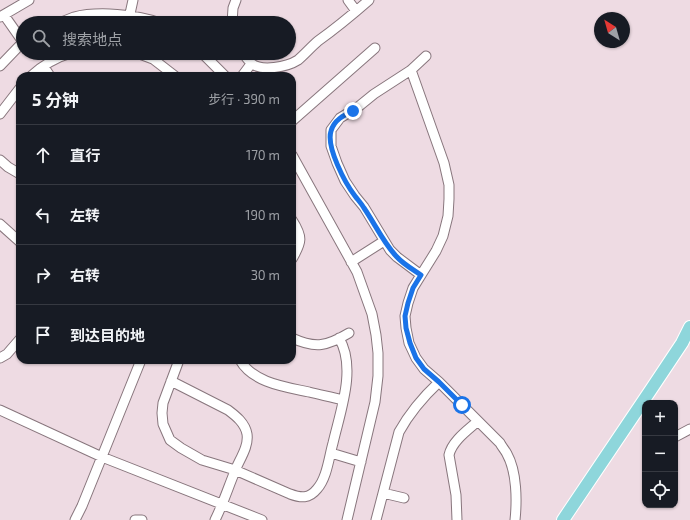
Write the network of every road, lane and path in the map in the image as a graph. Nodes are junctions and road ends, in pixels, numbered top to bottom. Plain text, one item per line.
1 (29, 0) edge
2 (132, 0) edge
3 (236, 0) edge
4 (348, 0) edge
5 (369, 0) edge
6 (356, 11) junction
7 (2, 16) edge
8 (81, 16) edge
9 (121, 16) edge
10 (129, 16) edge
11 (232, 16) edge
12 (16, 33) edge
13 (375, 48) dead end
14 (16, 49) edge
15 (426, 56) dead end
16 (54, 60) edge
17 (154, 60) edge
18 (209, 60) edge
19 (248, 60) edge
20 (251, 64) junction
21 (0, 66) edge
22 (44, 67) junction
23 (411, 70) junction
24 (37, 72) edge
25 (47, 72) edge
26 (170, 72) edge
27 (221, 72) edge
28 (245, 72) edge
29 (16, 93) edge
30 (0, 114) edge
31 (296, 117) edge
32 (0, 160) edge
33 (296, 162) edge
34 (16, 172) edge
35 (0, 224) edge
36 (296, 226) edge
37 (16, 238) edge
38 (384, 241) junction
39 (296, 252) edge
40 (351, 262) junction
41 (421, 275) junction
42 (690, 327) edge
43 (349, 332) dead end
44 (339, 338) junction
45 (296, 339) edge
46 (16, 344) edge
47 (0, 358) edge
48 (139, 364) edge
49 (177, 364) edge
50 (243, 364) edge
51 (171, 380) junction
52 (439, 382) junction
53 (343, 400) junction
54 (0, 410) edge
55 (478, 421) junction
56 (690, 429) edge
57 (677, 436) edge
58 (330, 453) junction
59 (102, 457) junction
60 (361, 462) junction
61 (235, 470) junction
62 (383, 493) junction
63 (404, 498) dead end
64 (222, 504) junction
65 (75, 520) edge
66 (135, 520) edge
67 (142, 520) edge
68 (215, 520) edge
69 (262, 520) edge
70 (347, 520) edge
71 (376, 520) edge
72 (457, 520) edge
73 (515, 520) edge
74 (563, 520) edge

1 - 7 street
2 - 10 street
3 - 11 street
4 - 6 street
5 - 6 street
6 - 20 street
7 - 12 street
8 - 9 street
13 - 31 street
14 - 21 street
15 - 23 street
16 - 22 street
17 - 26 street
18 - 27 street
19 - 20 street
20 - 28 street
22 - 24 street
22 - 25 street
23 - 38 street
23 - 41 street
29 - 30 street
32 - 34 street
33 - 40 street
35 - 37 street
36 - 39 street
38 - 40 street
38 - 41 street
40 - 60 street
41 - 52 street
42 - 74 main road
43 - 44 street
44 - 45 street
44 - 53 street
46 - 47 street
48 - 59 street
49 - 51 street
50 - 53 street
51 - 61 street
51 - 61 street
52 - 55 street
52 - 62 street
53 - 58 street
54 - 59 street
55 - 72 street
55 - 73 street
56 - 57 street
58 - 60 street
58 - 61 street
59 - 64 street
59 - 65 street
60 - 70 street
61 - 64 street
62 - 63 street
62 - 71 street
64 - 68 street
64 - 69 street
66 - 67 street

